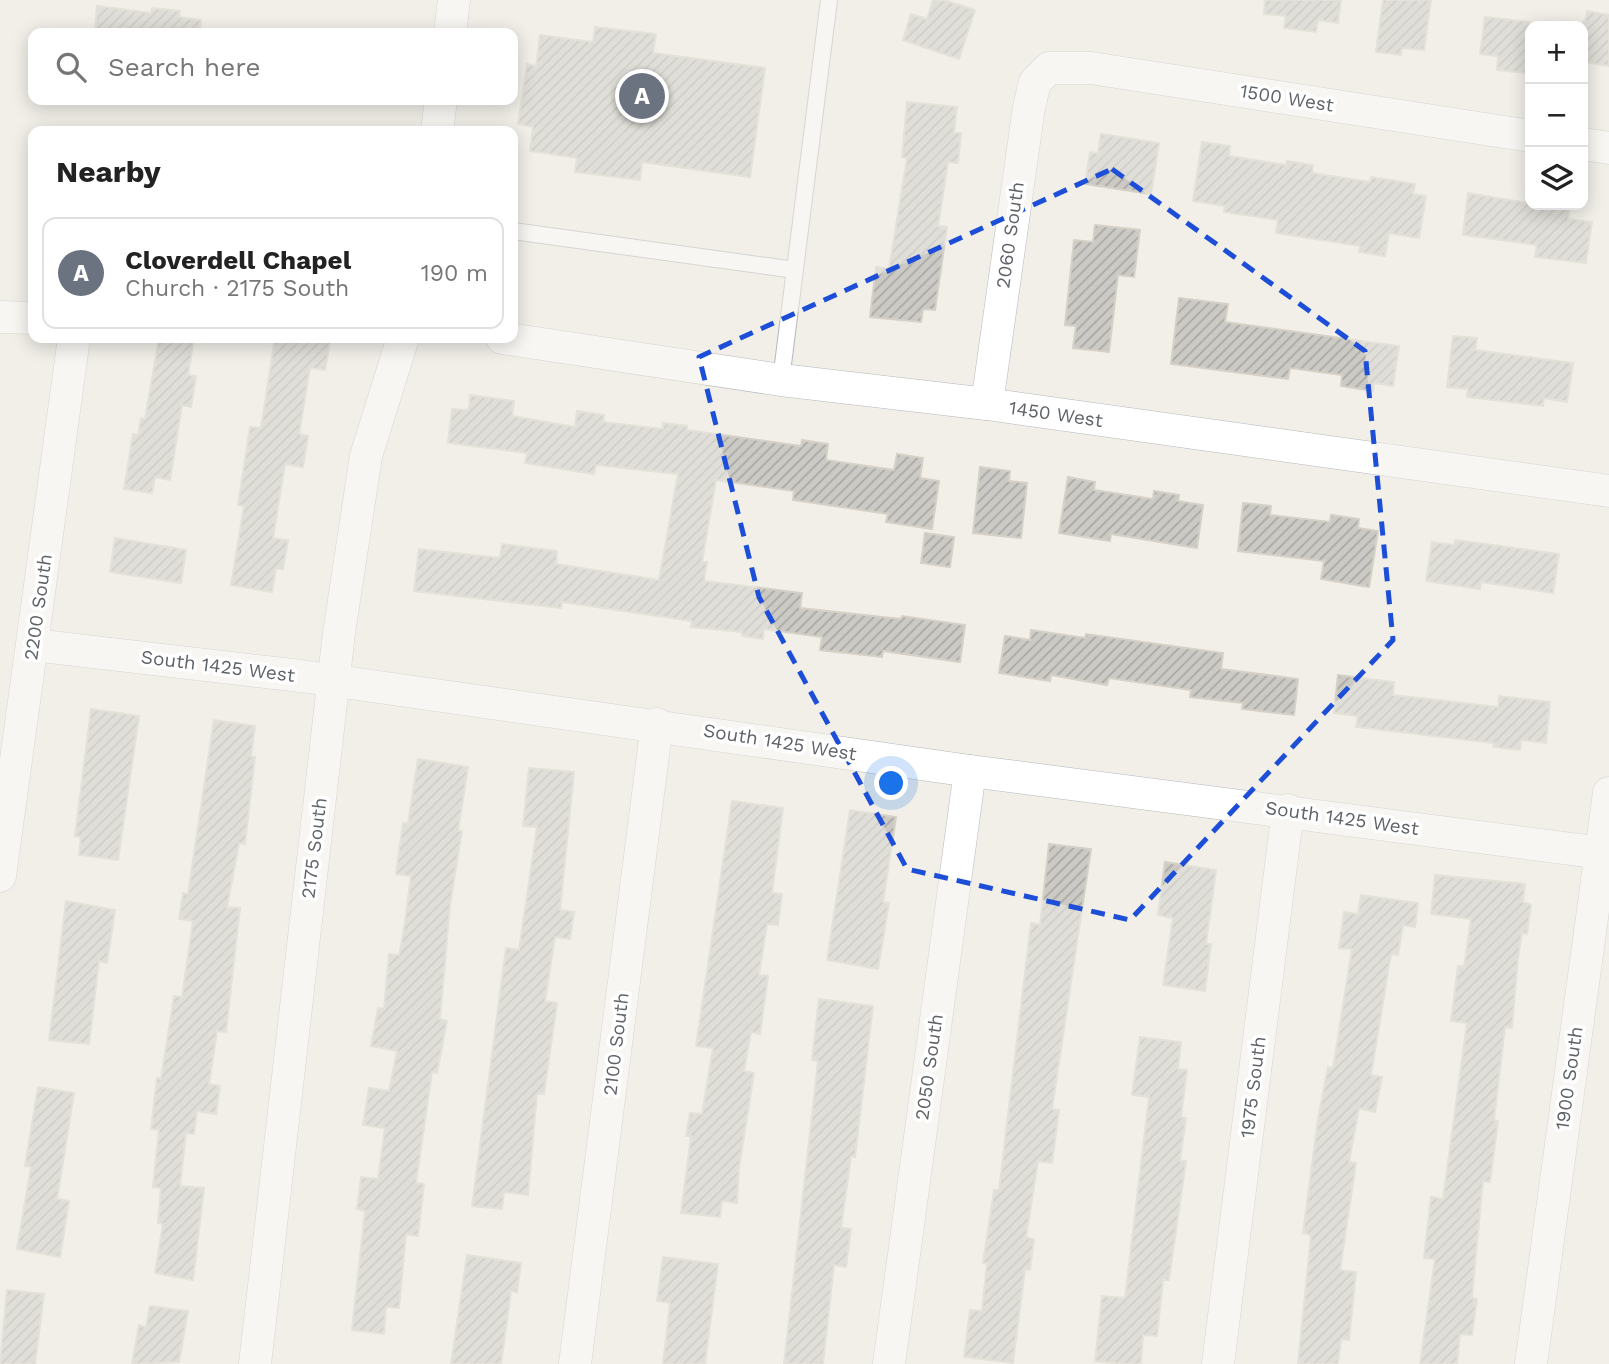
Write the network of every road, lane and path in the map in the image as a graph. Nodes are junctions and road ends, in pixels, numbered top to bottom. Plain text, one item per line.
1 (454, 0) edge
2 (829, 0) edge
3 (451, 28) edge
4 (1044, 70) joint
5 (440, 105) edge
6 (437, 126) edge
7 (1525, 134) edge
8 (1588, 145) edge
9 (1609, 148) edge
10 (518, 231) edge
11 (795, 270) junction
12 (0, 317) edge
13 (28, 318) edge
14 (518, 340) edge
15 (73, 343) edge
16 (401, 343) edge
17 (781, 380) junction
18 (987, 404) junction
19 (1609, 491) edge
20 (33, 645) junction
21 (333, 681) junction
22 (657, 724) junction
23 (970, 771) junction
24 (1609, 793) edge
25 (1288, 810) junction
26 (1604, 854) edge
27 (0, 876) edge
28 (254, 1364) edge
29 (575, 1364) edge
30 (889, 1364) edge
31 (1218, 1364) edge
32 (1531, 1364) edge

1 - 3 street
2 - 11 lane
4 - 7 street, 1500 West
4 - 18 street, 2060 South
5 - 6 street
8 - 9 street
10 - 11 lane
11 - 17 lane
12 - 13 street
14 - 17 street, 1450 West
15 - 20 street, 2200 South
16 - 21 street, 2175 South
17 - 18 street, 1450 West
18 - 19 street, 1450 West
20 - 21 street, South 1425 West
20 - 27 street, 2200 South
21 - 22 street, South 1425 West
21 - 28 street, 2175 South
22 - 23 street, South 1425 West
22 - 29 street, 2100 South
23 - 25 street, South 1425 West
23 - 30 street, 2050 South
24 - 26 street, 1900 South
25 - 26 street, South 1425 West
25 - 31 street, 1975 South
26 - 32 street, 1900 South

